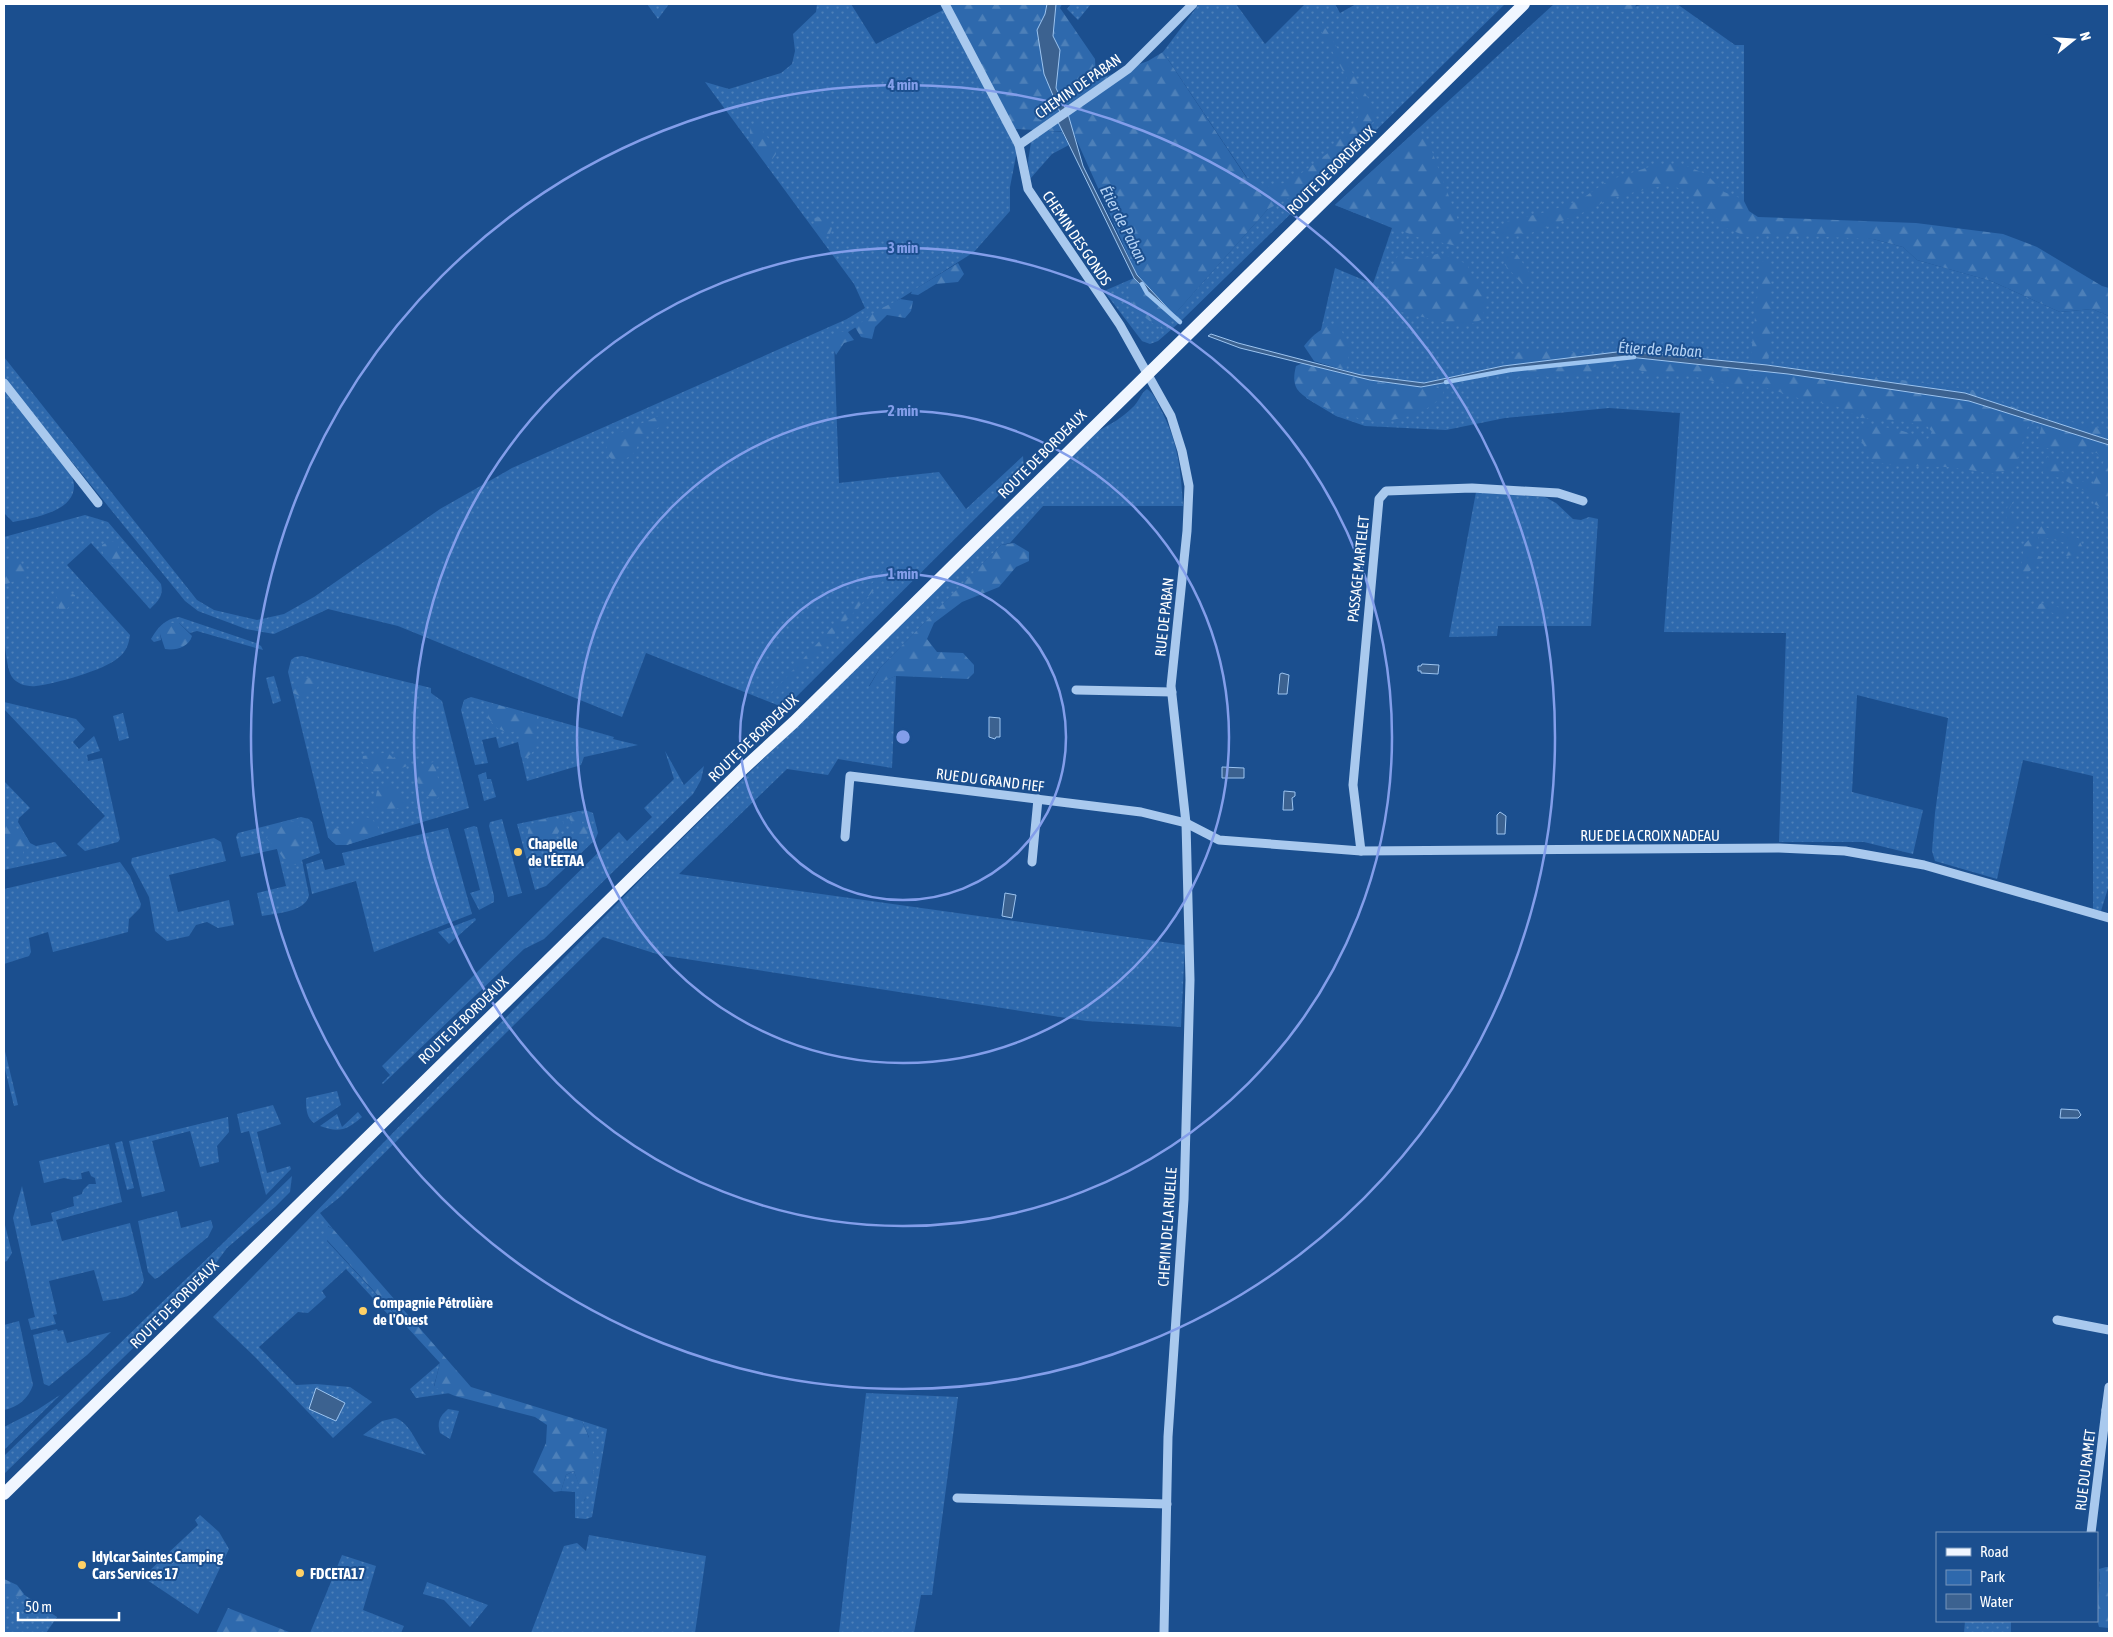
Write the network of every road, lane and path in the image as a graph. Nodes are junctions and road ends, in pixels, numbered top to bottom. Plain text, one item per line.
1 (945, 4) edge
2 (1193, 4) edge
3 (1524, 4) edge
4 (1018, 145) junction
5 (1147, 374) junction
6 (4, 383) edge
7 (1171, 416) joint
8 (1584, 502) dead end
9 (98, 503) dead end
10 (1076, 690) dead end
11 (1172, 692) junction
12 (1038, 799) junction
13 (1186, 823) junction
14 (845, 837) dead end
15 (1360, 851) junction
16 (1032, 862) dead end
17 (2109, 918) edge
18 (2057, 1320) dead end
19 (2109, 1330) edge
20 (2109, 1386) edge
21 (2108, 1410) edge
22 (4, 1494) edge
23 (957, 1498) dead end
24 (1167, 1504) junction
25 (2091, 1532) edge
26 (1164, 1633) edge

1 - 4 street, CHEMIN DES GONDS
2 - 4 street, CHEMIN DE PABAN
3 - 5 main road, ROUTE DE BORDEAUX
4 - 5 street, CHEMIN DES GONDS
5 - 7 street, CHEMIN DES GONDS
5 - 22 main road, ROUTE DE BORDEAUX
6 - 9 street
7 - 11 street, RUE DE PABAN
8 - 15 street, PASSAGE MARTELET
10 - 11 street
11 - 13 street, RUE DE PABAN
12 - 13 street, RUE DU GRAND FIEF
12 - 14 street, RUE DU GRAND FIEF
12 - 16 street
13 - 15 street, RUE DE LA CROIX NADEAU
13 - 24 street, CHEMIN DE LA RUELLE
15 - 17 street, RUE DE LA CROIX NADEAU
18 - 19 street
20 - 21 street, RUE DU RAMET
21 - 25 street, RUE DU RAMET
23 - 24 street
24 - 26 street, CHEMIN DE LA RUELLE

